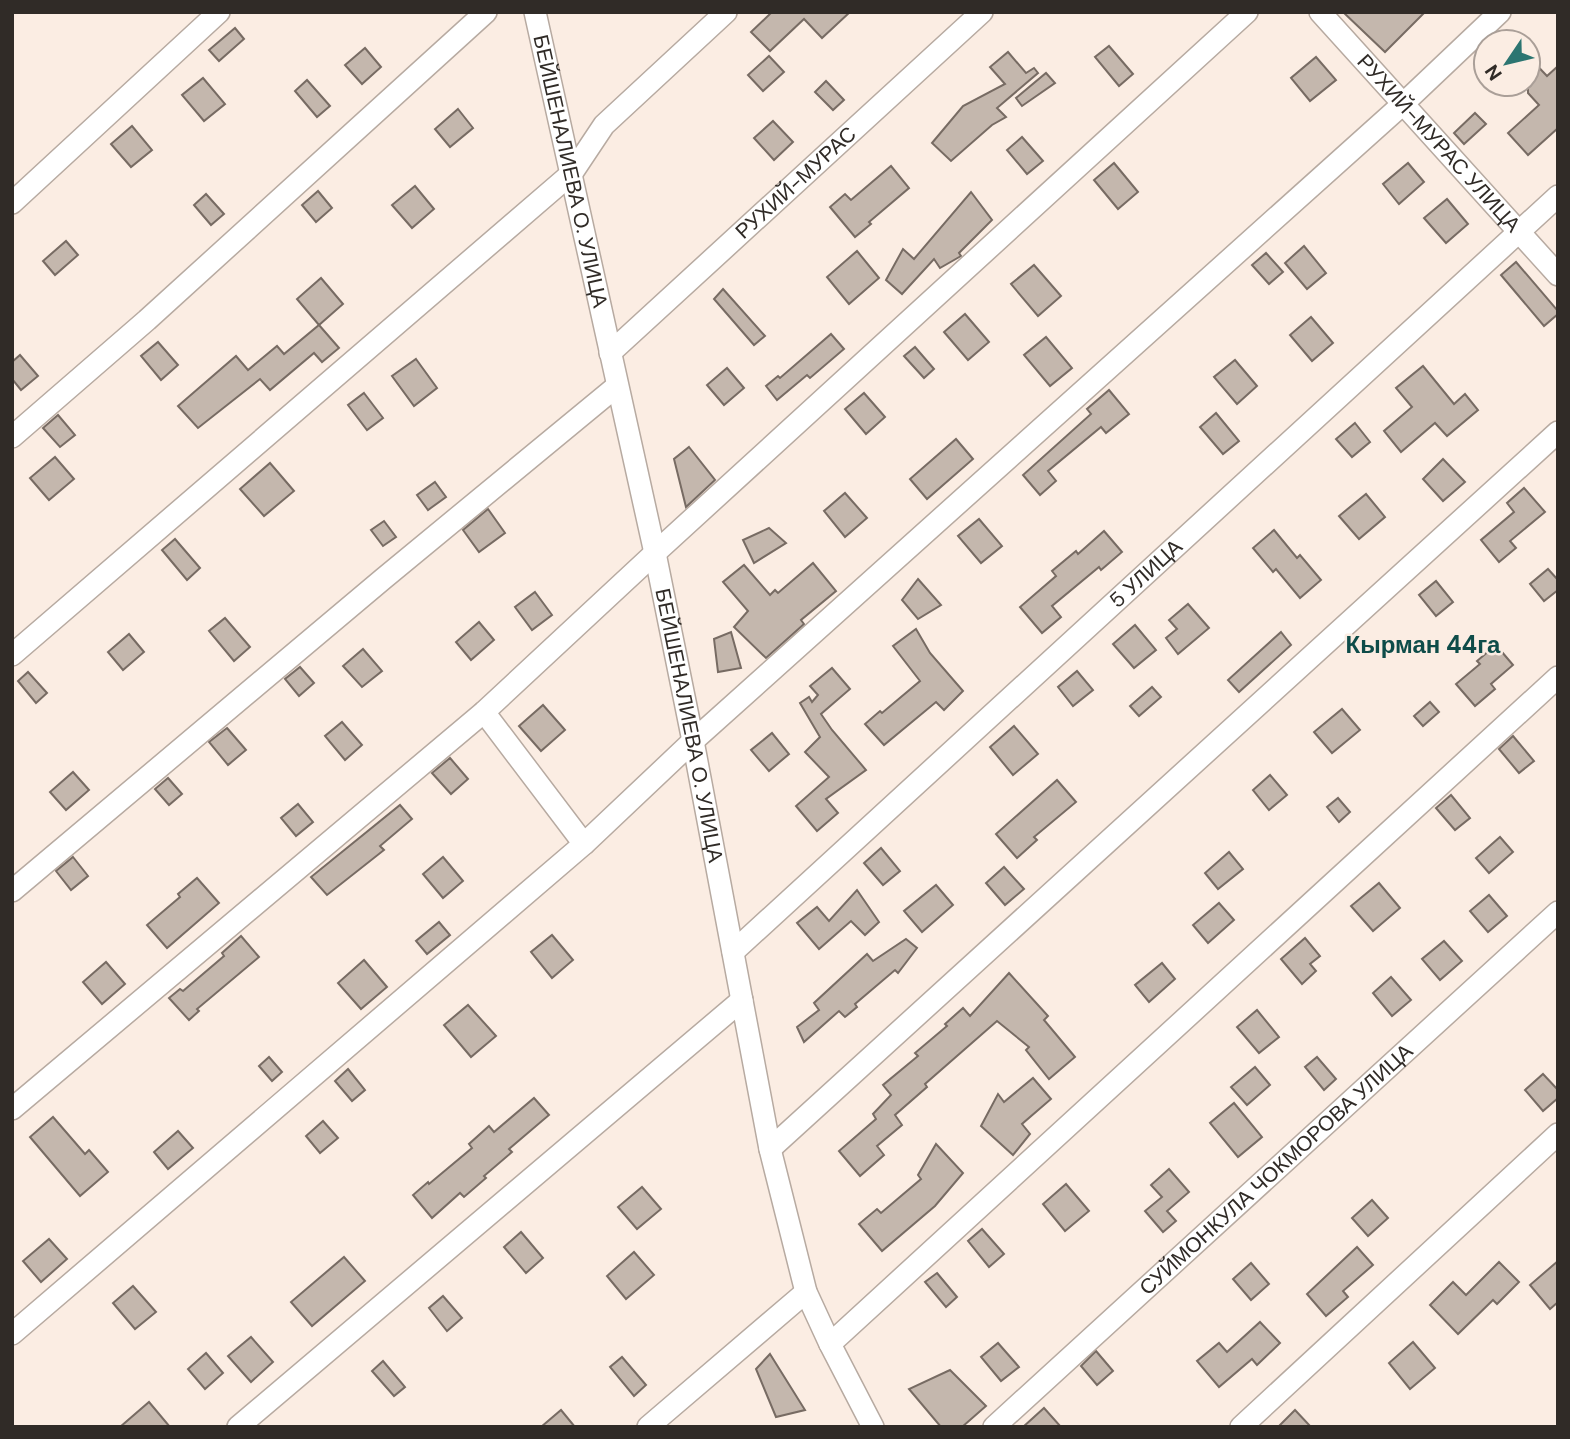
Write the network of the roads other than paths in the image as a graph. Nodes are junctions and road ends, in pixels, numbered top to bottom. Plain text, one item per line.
1 (219, 12) edge
2 (486, 12) edge
3 (535, 12) edge
4 (726, 12) edge
5 (982, 12) edge
6 (1247, 12) edge
7 (1320, 12) edge
8 (1500, 12) edge
9 (1404, 103) junction
10 (572, 173) junction
11 (1558, 196) edge
12 (12, 203) edge
13 (1518, 233) junction
14 (1558, 275) edge
15 (610, 353) junction
16 (617, 386) junction
17 (1558, 432) edge
18 (12, 437) edge
19 (655, 553) junction
20 (12, 655) edge
21 (1558, 677) edge
22 (484, 712) junction
23 (693, 741) junction
24 (584, 845) junction
25 (12, 891) edge
26 (1558, 912) edge
27 (733, 952) junction
28 (742, 1000) junction
29 (12, 1109) edge
30 (1558, 1134) edge
31 (770, 1149) junction
32 (806, 1292) junction
33 (12, 1334) edge
34 (830, 1344) junction
35 (238, 1427) edge
36 (648, 1427) edge
37 (873, 1427) edge
38 (995, 1427) edge
39 (1241, 1427) edge

1 - 12 street
2 - 18 street
3 - 10 street, БЕЙШЕНАЛИЕВА О. УЛИЦА
4 - 10 street
5 - 15 street, РУХИЙ-МУРАС
6 - 19 street
7 - 9 street, РУХИЙ-МУРАС УЛИЦА
8 - 9 street
9 - 13 street, РУХИЙ-МУРАС УЛИЦА
9 - 23 street
10 - 15 street, БЕЙШЕНАЛИЕВА О. УЛИЦА
10 - 20 street
11 - 13 street, 5 УЛИЦА
13 - 14 street, РУХИЙ-МУРАС УЛИЦА
13 - 27 street, 5 УЛИЦА
15 - 16 street, БЕЙШЕНАЛИЕВА О. УЛИЦА
16 - 19 street, БЕЙШЕНАЛИЕВА О. УЛИЦА
16 - 25 street
17 - 31 street
19 - 22 street
19 - 23 street, БЕЙШЕНАЛИЕВА О. УЛИЦА
21 - 34 street
22 - 24 street
22 - 29 street
23 - 24 street
23 - 27 street, БЕЙШЕНАЛИЕВА О. УЛИЦА
24 - 33 street
26 - 38 street, СУЙМОНКУЛА ЧОКМОРОВА УЛИЦА
27 - 28 street, БЕЙШЕНАЛИЕВА О. УЛИЦА
28 - 31 street, БЕЙШЕНАЛИЕВА О. УЛИЦА
28 - 35 street
30 - 39 street
31 - 32 street, БЕЙШЕНАЛИЕВА О. УЛИЦА
32 - 34 street, БЕЙШЕНАЛИЕВА О. УЛИЦА
32 - 36 street
34 - 37 street, БЕЙШЕНАЛИЕВА О. УЛИЦА

